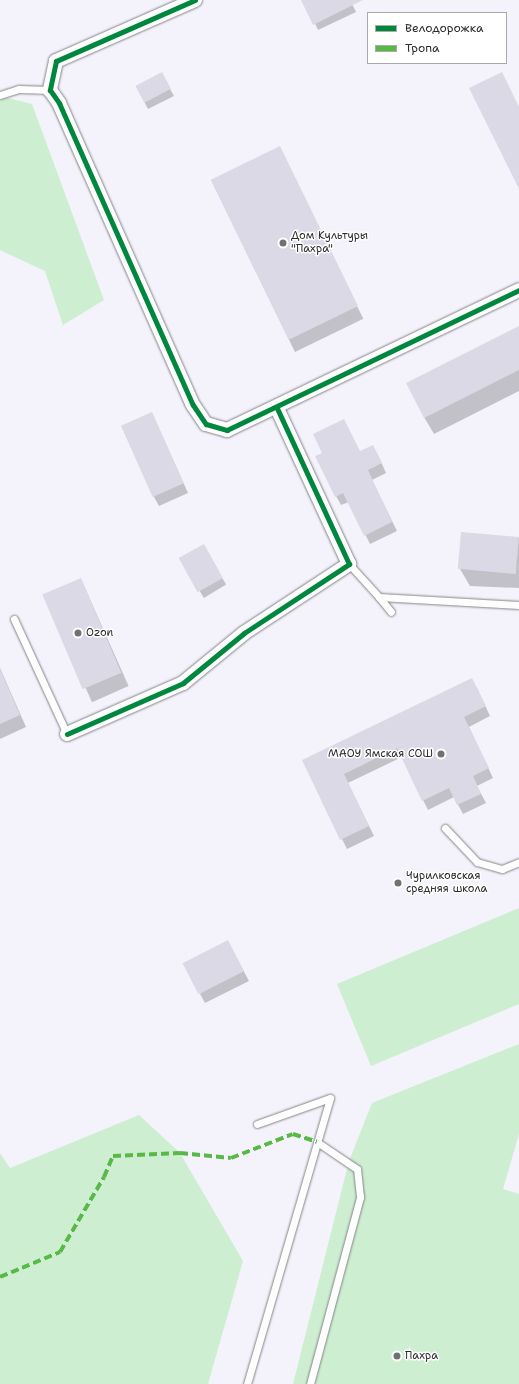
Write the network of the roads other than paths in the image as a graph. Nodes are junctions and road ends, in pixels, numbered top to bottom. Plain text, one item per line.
1 (195, 0) edge
2 (50, 90) junction
3 (0, 95) edge
4 (519, 290) edge
5 (277, 408) junction
6 (349, 564) junction
7 (379, 597) junction
8 (519, 605) edge
9 (391, 612) dead end
10 (14, 619) dead end
11 (67, 734) joint
12 (445, 828) dead end
13 (519, 862) edge
14 (257, 1124) dead end
15 (317, 1142) junction
16 (247, 1384) edge
17 (310, 1384) edge

1 - 2 street
2 - 3 lane
2 - 5 street
4 - 5 street
5 - 6 street
6 - 7 lane
6 - 11 street
7 - 8 lane
7 - 9 lane
10 - 11 lane
12 - 13 lane
14 - 15 lane
15 - 16 lane
15 - 17 lane

